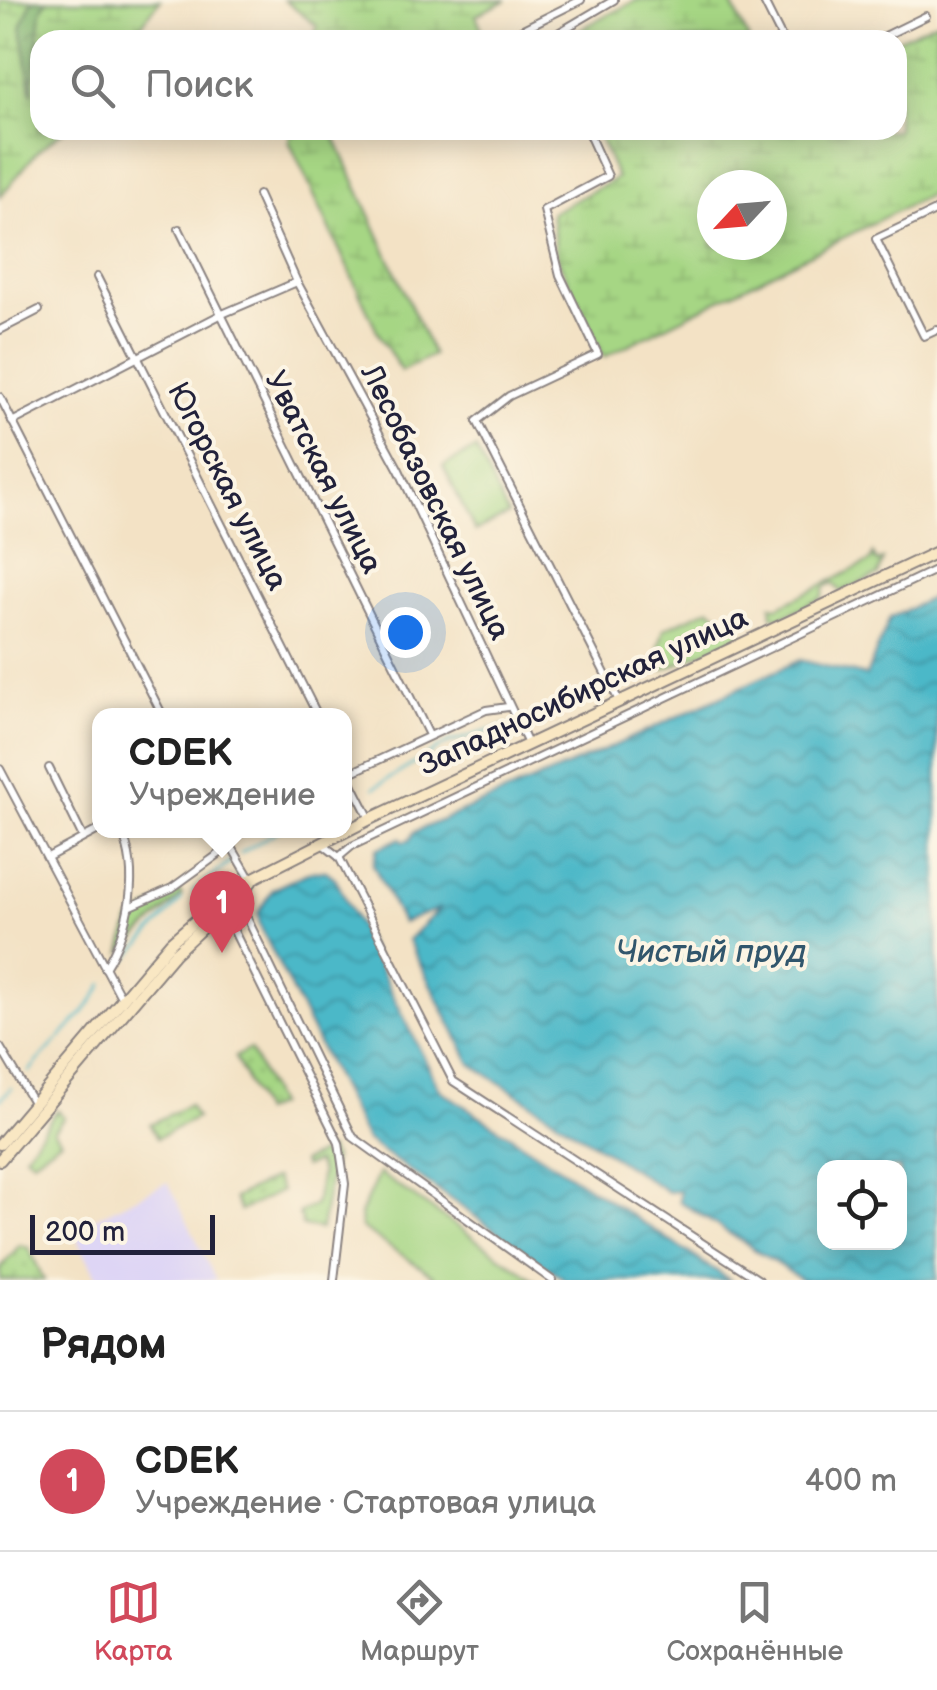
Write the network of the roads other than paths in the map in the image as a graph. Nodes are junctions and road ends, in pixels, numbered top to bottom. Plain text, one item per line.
1 (581, 0) edge
2 (614, 0) edge
3 (764, 0) edge
4 (926, 16) dead end
5 (521, 30) edge
6 (563, 30) edge
7 (778, 30) edge
8 (897, 30) edge
9 (592, 140) edge
10 (258, 195) dead end
11 (937, 210) edge
12 (179, 229) dead end
13 (98, 277) dead end
14 (298, 282) junction
15 (40, 310) dead end
16 (220, 315) junction
17 (0, 330) edge
18 (937, 330) edge
19 (138, 358) junction
20 (0, 397) edge
21 (12, 422) junction
22 (937, 552) edge
23 (925, 558) junction
24 (934, 570) edge
25 (812, 611) junction
26 (818, 625) junction
27 (699, 665) junction
28 (702, 679) junction
29 (620, 702) junction
30 (508, 707) junction
31 (159, 708) edge
32 (314, 708) edge
33 (430, 735) junction
34 (523, 747) junction
35 (525, 764) junction
36 (49, 768) dead end
37 (0, 770) edge
38 (352, 770) edge
39 (464, 775) junction
40 (352, 784) edge
41 (471, 790) junction
42 (416, 797) junction
43 (423, 812) junction
44 (370, 819) junction
45 (352, 828) edge
46 (92, 833) edge
47 (83, 837) junction
48 (123, 838) edge
49 (226, 838) edge
50 (234, 838) edge
51 (330, 838) edge
52 (228, 843) junction
53 (320, 843) junction
54 (48, 857) junction
55 (340, 857) junction
56 (252, 881) junction
57 (220, 904) junction
58 (128, 908) junction
59 (246, 916) dead end
60 (104, 968) junction
61 (123, 1000) junction
62 (0, 1048) edge
63 (34, 1104) junction
64 (0, 1144) edge
65 (0, 1160) edge
66 (334, 1280) edge
67 (552, 1280) edge
68 (758, 1280) edge

1 - 5 street
2 - 6 street
3 - 7 street
4 - 8 street
9 - 29 street
10 - 14 street, Лесобазовская улица
11 - 18 street
12 - 16 street, Уватская улица
13 - 19 street, Югорская улица
14 - 16 street
14 - 30 street, Лесобазовская улица
15 - 17 street
16 - 19 street
16 - 33 street, Уватская улица
19 - 21 street
19 - 32 street, Югорская улица
20 - 21 street
21 - 31 street
22 - 23 main road, Западносибирская улица
23 - 24 street
23 - 25 main road, Западносибирская улица
24 - 26 street
25 - 26 street
25 - 27 main road, Западносибирская улица
26 - 28 street
27 - 28 street
27 - 29 main road, Западносибирская улица
28 - 35 street
29 - 34 main road, Западносибирская улица
30 - 33 street
30 - 34 street, Лесобазовская улица
33 - 38 street
34 - 35 street, Лесобазовская улица
34 - 39 main road, Западносибирская улица
35 - 41 street
36 - 47 street
37 - 54 street
39 - 41 street
39 - 42 main road, Западносибирская улица
40 - 44 street
41 - 43 street
42 - 43 street
42 - 44 main road, Западносибирская улица
43 - 55 street
44 - 45 main road, Западносибирская улица
46 - 47 street
47 - 54 street
48 - 58 street
49 - 52 street
50 - 52 street
51 - 53 main road, Западносибирская улица
52 - 56 street
52 - 58 street
53 - 55 street
53 - 56 main road, Западносибирская улица
54 - 60 street
55 - 68 street
56 - 57 main road, Западносибирская улица
57 - 61 main road, Западносибирская улица
57 - 65 main road, Западносибирская улица
57 - 66 street
58 - 60 street
59 - 67 street
60 - 61 street
61 - 63 main road, Западносибирская улица
62 - 63 street
63 - 64 main road, Западносибирская улица

